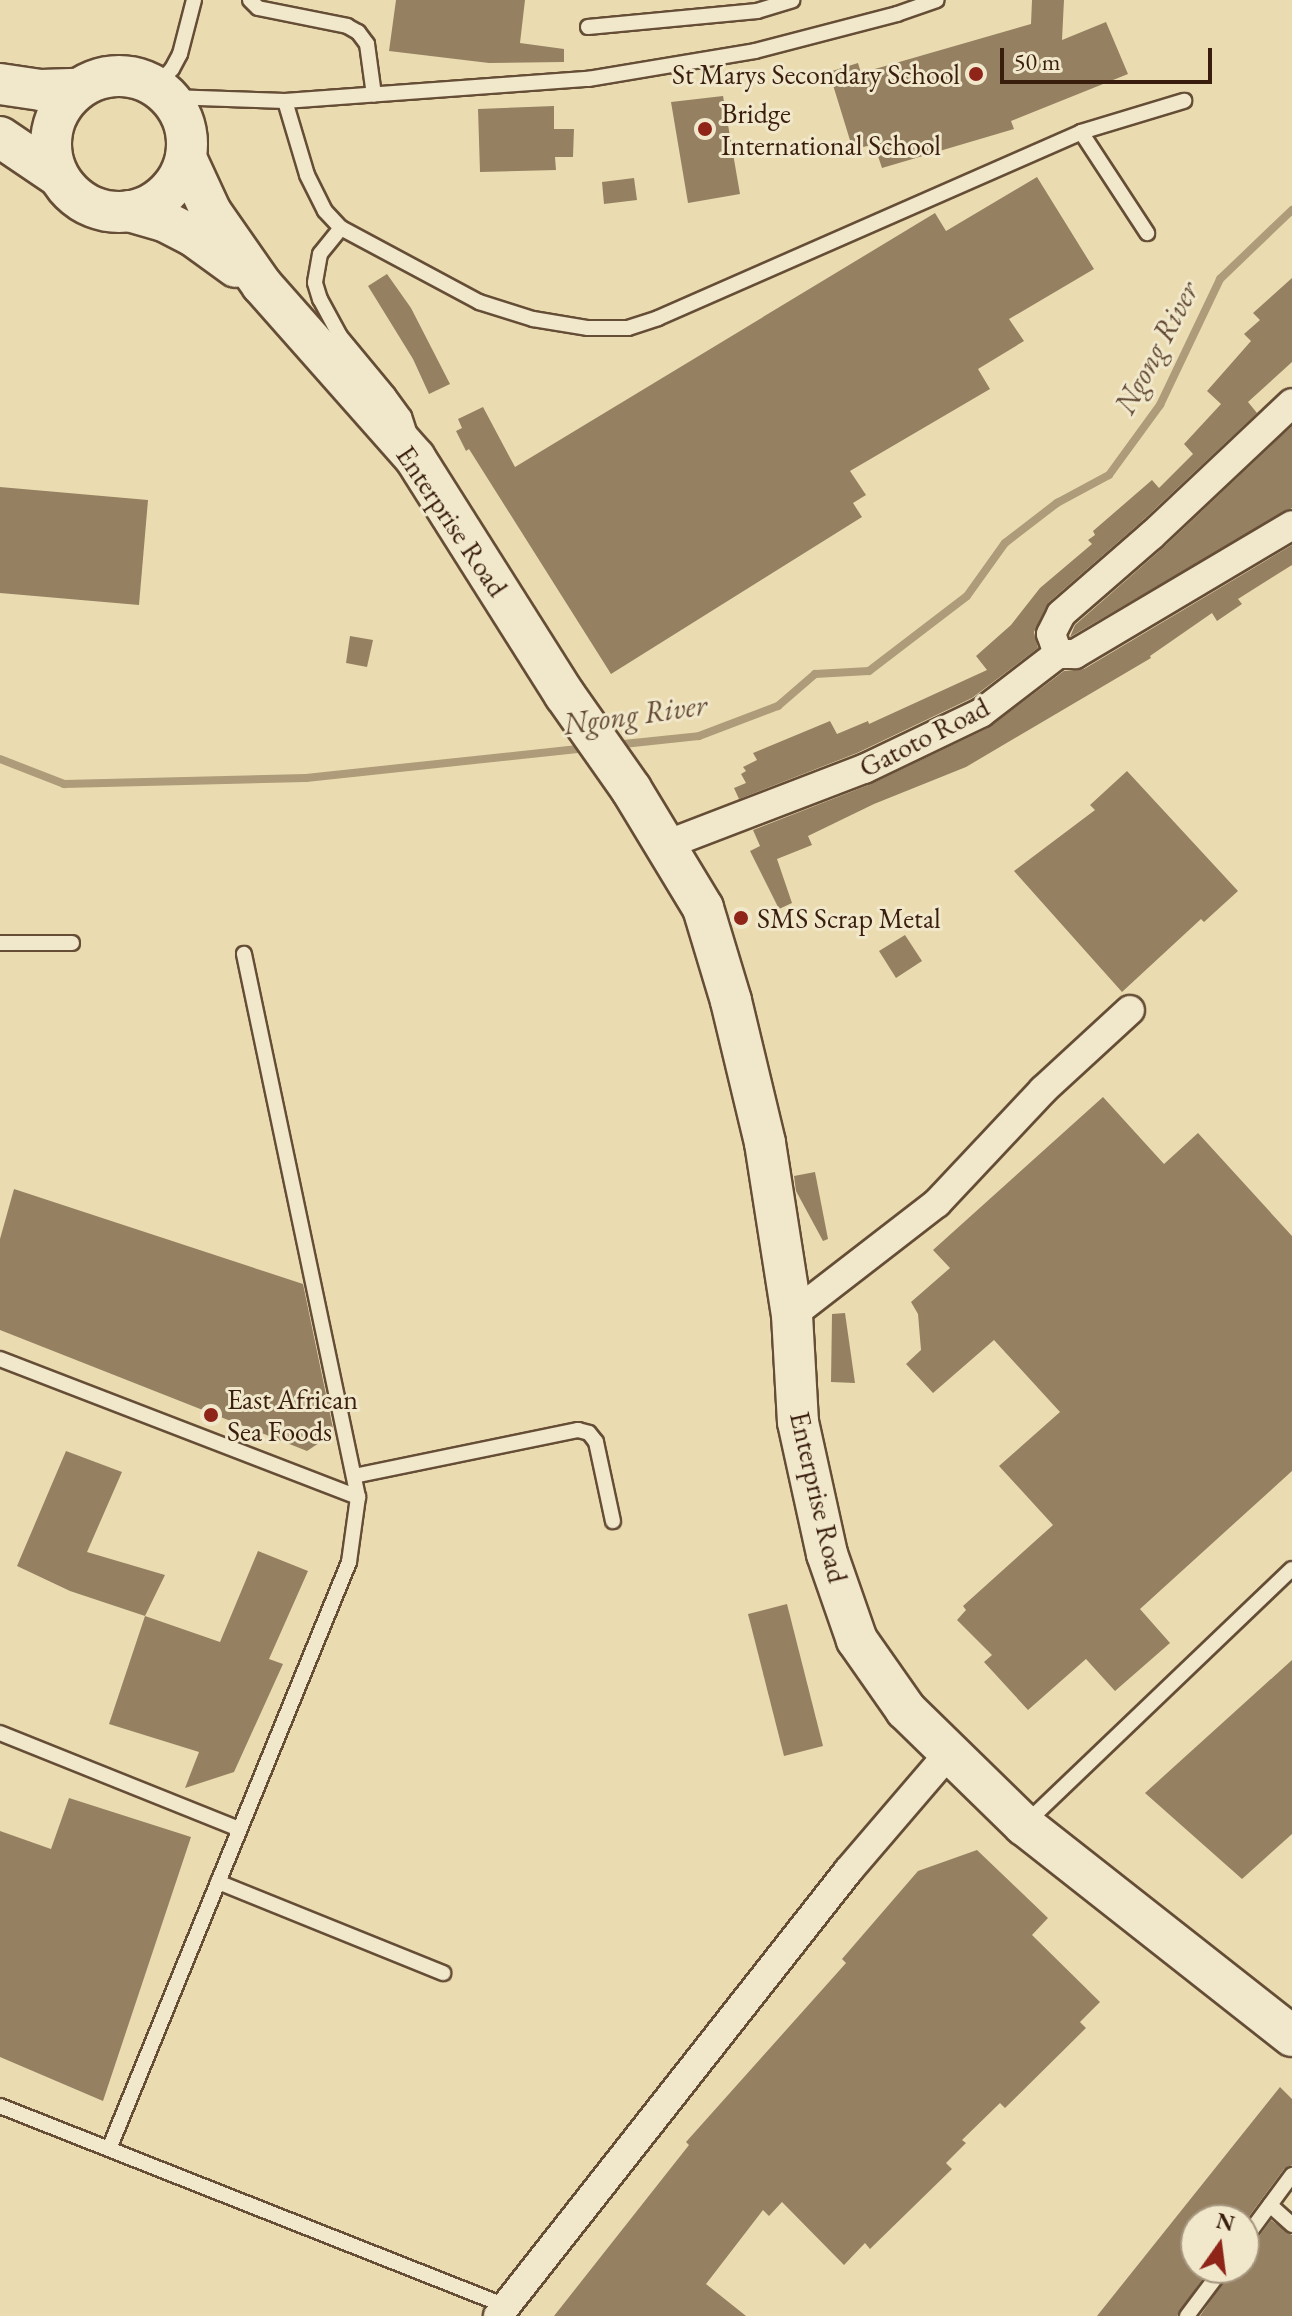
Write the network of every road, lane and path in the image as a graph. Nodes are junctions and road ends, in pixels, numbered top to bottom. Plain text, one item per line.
1 (194, 0) edge
2 (250, 0) edge
3 (792, 0) edge
4 (937, 0) edge
5 (755, 5) edge
6 (588, 27) dead end
7 (0, 84) edge
8 (78, 89) junction
9 (163, 92) junction
10 (374, 95) junction
11 (285, 101) junction
12 (1184, 101) dead end
13 (1081, 132) junction
14 (0, 137) edge
15 (186, 158) junction
16 (59, 177) junction
17 (129, 211) junction
18 (341, 228) junction
19 (1147, 233) dead end
20 (262, 285) junction
21 (1292, 403) edge
22 (415, 458) junction
23 (1292, 525) edge
24 (1058, 654) junction
25 (663, 846) junction
26 (0, 943) edge
27 (72, 943) dead end
28 (244, 954) dead end
29 (1130, 1010) dead end
30 (792, 1315) junction
31 (0, 1359) edge
32 (354, 1476) junction
33 (358, 1497) junction
34 (613, 1521) dead end
35 (1292, 1569) edge
36 (0, 1733) edge
37 (950, 1752) junction
38 (1024, 1825) junction
39 (239, 1829) junction
40 (218, 1882) junction
41 (443, 1973) dead end
42 (1292, 2036) edge
43 (0, 2106) edge
44 (109, 2149) junction
45 (1292, 2175) edge
46 (1270, 2205) junction
47 (1260, 2218) edge
48 (1292, 2225) edge
49 (1211, 2284) edge
50 (502, 2311) edge
51 (1187, 2316) edge

1 - 9 lane
2 - 10 lane
3 - 5 lane
4 - 10 lane
5 - 6 lane
7 - 8 main road
8 - 9 main road
8 - 16 main road
9 - 11 lane
9 - 15 main road
10 - 11 lane
11 - 18 lane
12 - 13 lane
13 - 18 lane
13 - 19 lane
14 - 16 main road
15 - 17 main road
15 - 20 main road, Enterprise Road
16 - 17 main road
17 - 20 main road, Enterprise Road
18 - 22 lane
20 - 22 main road, Enterprise Road
21 - 24 street
22 - 25 main road, Enterprise Road
23 - 24 street, Gatoto Road
24 - 25 street, Gatoto Road
25 - 30 main road, Enterprise Road
26 - 27 lane
28 - 32 lane
29 - 30 street
30 - 37 main road, Enterprise Road
31 - 33 lane
32 - 33 lane
32 - 34 lane
33 - 39 lane
35 - 38 lane
36 - 39 lane
37 - 38 main road, Enterprise Road
37 - 50 street
38 - 42 main road, Enterprise Road
39 - 40 lane
40 - 41 lane
40 - 44 lane
43 - 44 lane
44 - 50 lane
45 - 46 lane
46 - 47 lane
46 - 48 lane
49 - 51 lane

